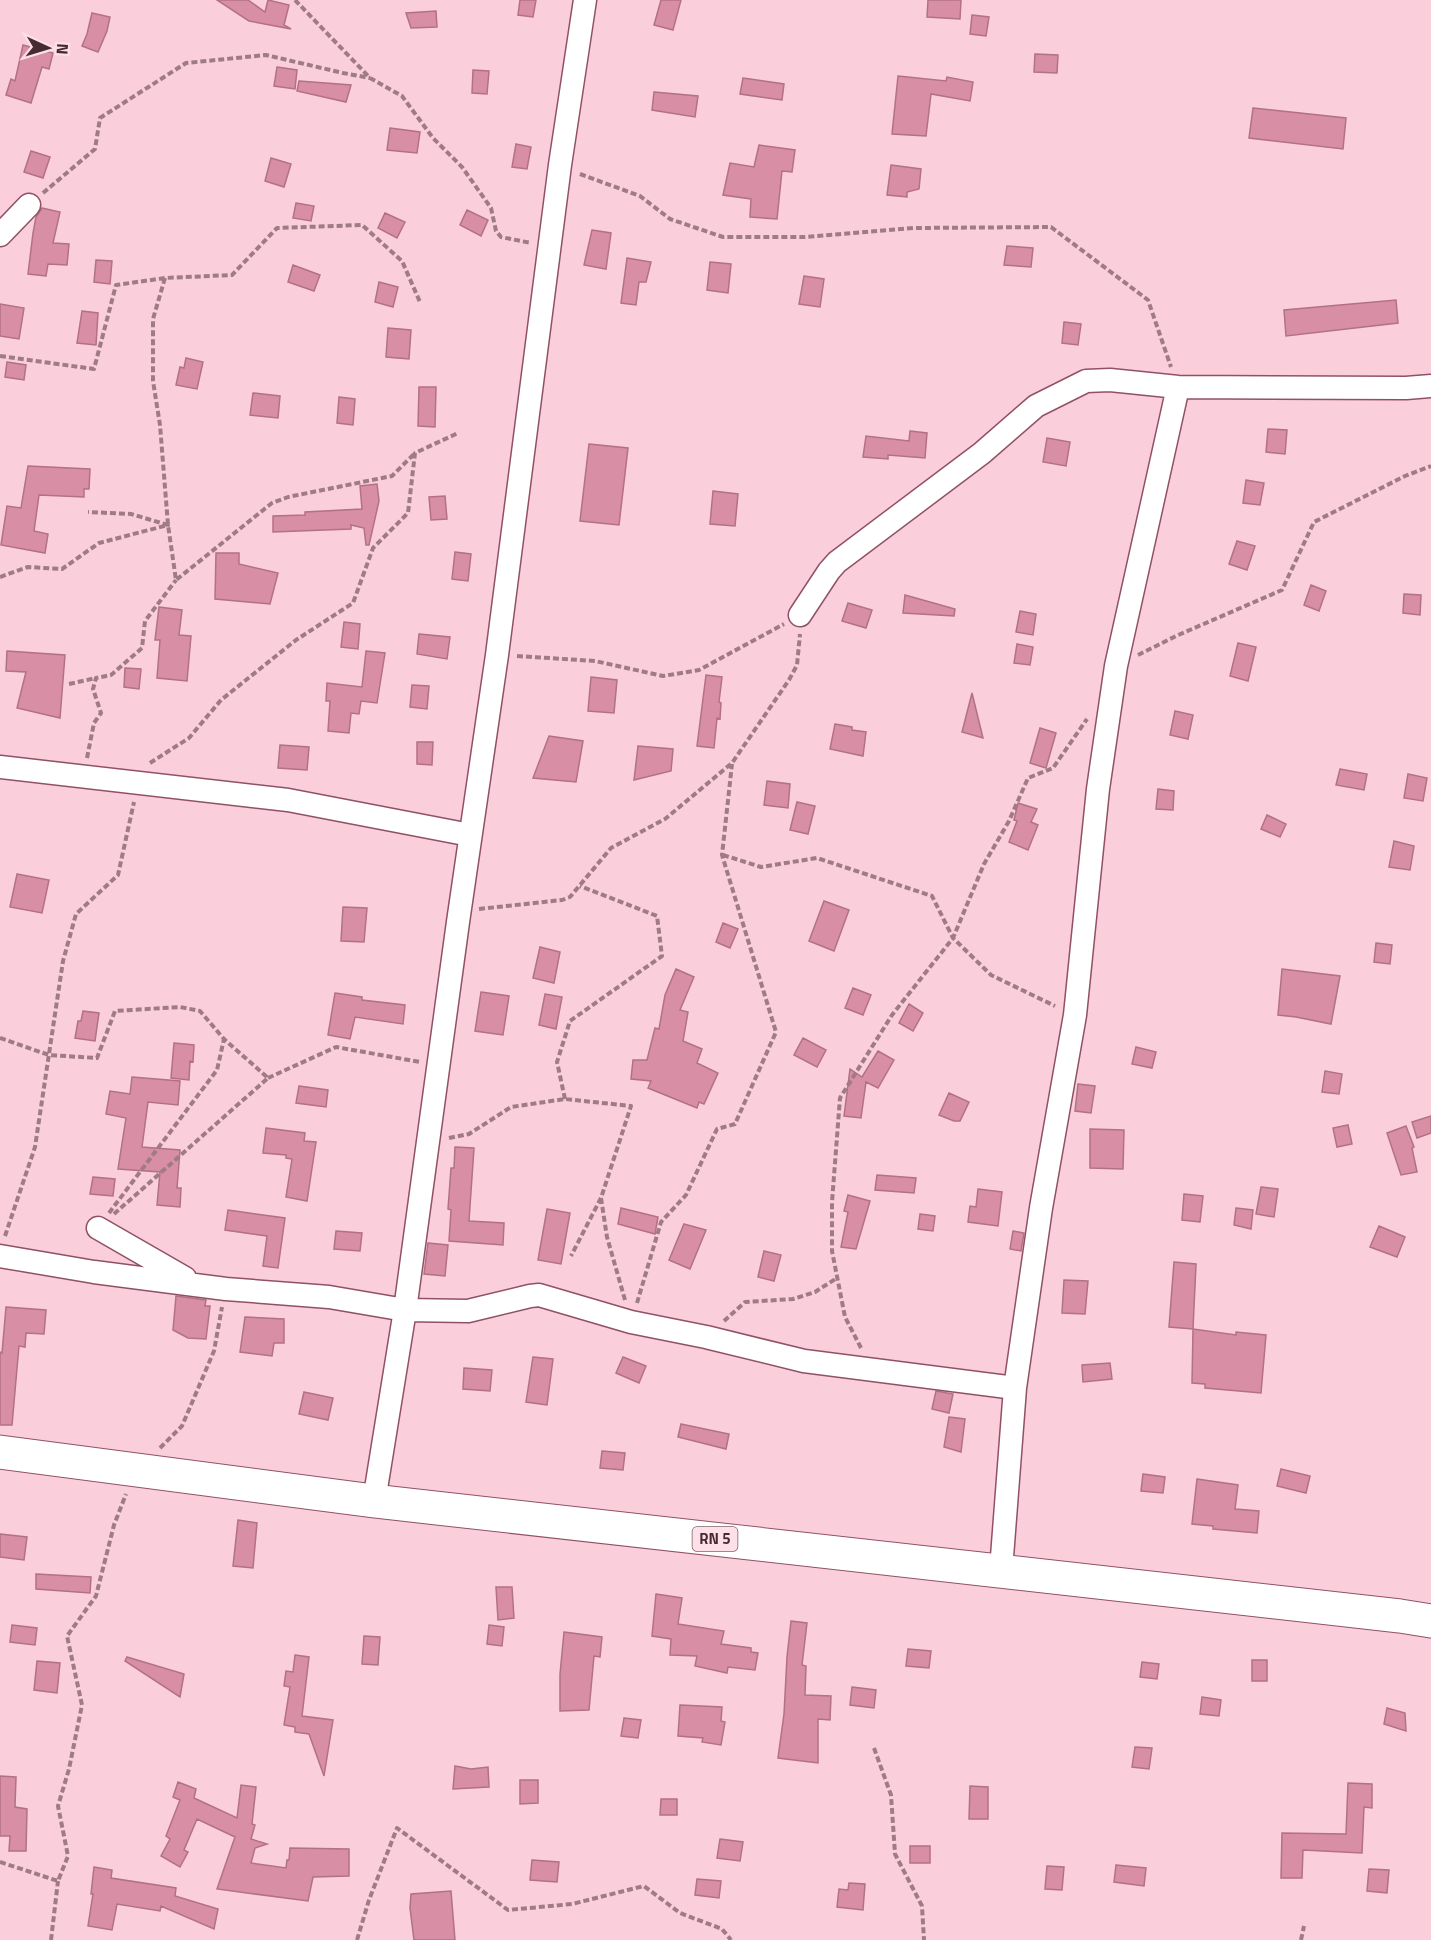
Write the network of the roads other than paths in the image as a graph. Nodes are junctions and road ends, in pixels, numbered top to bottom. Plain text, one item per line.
1 (585, 0) edge
2 (29, 206) road end
3 (0, 235) edge
4 (1431, 386) edge
5 (1178, 387) junction
6 (800, 615) road end
7 (0, 767) edge
8 (470, 835) junction
9 (98, 1228) road end
10 (2, 1250) edge
11 (194, 1284) junction
12 (405, 1310) junction
13 (1015, 1388) junction
14 (0, 1452) edge
15 (375, 1501) junction
16 (1001, 1570) junction
17 (1431, 1621) edge

1 - 8 street
2 - 3 street
4 - 5 street
5 - 6 street
5 - 13 street
7 - 8 street
8 - 12 street
9 - 11 street
10 - 11 street
11 - 12 street
12 - 13 street
12 - 15 street
13 - 16 street
14 - 15 main road, RN 5
15 - 16 main road, RN 5
16 - 17 main road, RN 5

